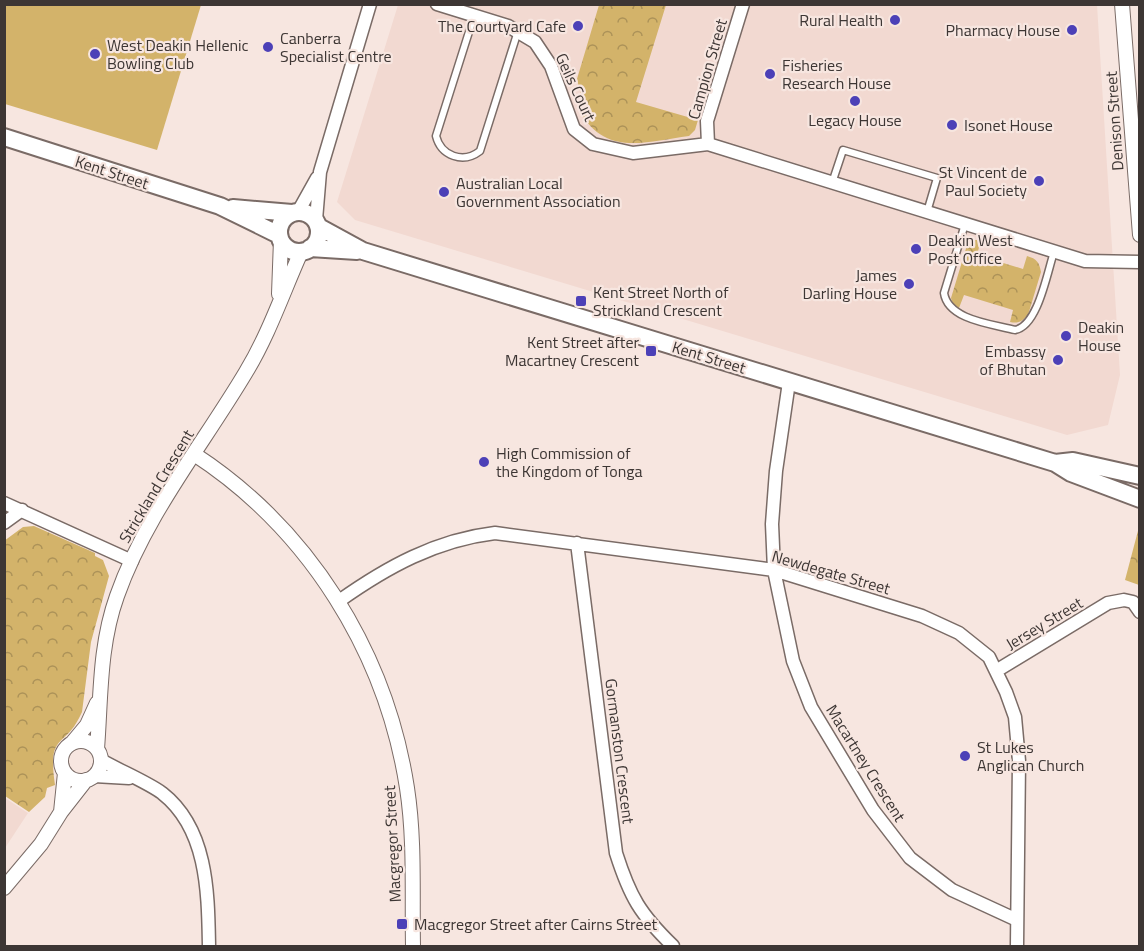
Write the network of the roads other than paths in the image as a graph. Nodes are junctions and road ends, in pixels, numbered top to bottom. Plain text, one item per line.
1 (370, 4) edge
2 (437, 4) edge
3 (743, 4) edge
4 (1122, 4) edge
5 (474, 16) junction
6 (518, 30) junction
7 (4, 137) edge
8 (708, 144) junction
9 (320, 172) junction
10 (832, 183) junction
11 (220, 206) junction
12 (295, 212) junction
13 (927, 212) junction
14 (317, 223) junction
15 (965, 224) junction
16 (1140, 235) edge
17 (280, 237) junction
18 (305, 250) junction
19 (363, 251) junction
20 (1054, 251) junction
21 (1140, 261) edge
22 (278, 302) junction
23 (789, 382) junction
24 (194, 454) junction
25 (1056, 463) junction
26 (1140, 477) edge
27 (1140, 499) edge
28 (4, 503) edge
29 (22, 510) junction
30 (4, 523) edge
31 (577, 543) junction
32 (132, 561) junction
33 (774, 570) junction
34 (339, 601) junction
35 (1140, 612) edge
36 (996, 671) junction
37 (98, 701) junction
38 (72, 743) junction
39 (99, 754) junction
40 (65, 773) junction
41 (90, 778) junction
42 (133, 779) junction
43 (61, 812) junction
44 (4, 888) edge
45 (1017, 920) junction
46 (209, 946) edge
47 (413, 946) edge
48 (673, 946) edge
49 (1017, 946) edge

1 - 9 street
2 - 5 street, Geils Court
3 - 8 street, Campion Street
4 - 16 street, Denison Street
5 - 6 street, Geils Court
5 - 6 lane
6 - 8 street, Geils Court
7 - 11 main road, Kent Street
8 - 10 street, Geils Court
9 - 12 street
9 - 14 street
10 - 13 street, Geils Court
10 - 13 lane
11 - 12 main road, Kent Street
11 - 17 main road, Kent Street
12 - 14 main road
12 - 17 main road
13 - 15 street, Geils Court
14 - 18 main road
14 - 19 main road, Kent Street
15 - 20 street, Geils Court
15 - 20 lane
17 - 18 main road
17 - 22 street, Strickland Crescent
18 - 19 main road, Kent Street
18 - 22 street, Strickland Crescent
19 - 23 main road, Kent Street
20 - 21 street, Geils Court
22 - 24 street, Strickland Crescent
23 - 25 main road, Kent Street
23 - 33 street, Macartney Crescent
24 - 32 street, Strickland Crescent
24 - 34 street, Macgregor Street
25 - 26 main road, Kent Street
25 - 27 main road, Kent Street
28 - 29 street
29 - 30 street
29 - 32 street
31 - 33 street, Newdegate Street
31 - 34 street, Newdegate Street
31 - 48 street, Gormanston Crescent
32 - 37 street, Strickland Crescent
33 - 36 street, Newdegate Street
33 - 45 street, Macartney Crescent
34 - 47 street, Macgregor Street
35 - 36 street, Jersey Street
36 - 45 street, Newdegate Street
37 - 38 street, Strickland Crescent
37 - 39 street, Strickland Crescent
38 - 39 street
38 - 40 street
39 - 41 street
39 - 42 street
40 - 41 street
40 - 43 street
41 - 42 street
41 - 43 street
42 - 46 street
43 - 44 street
45 - 49 street, Newdegate Street

